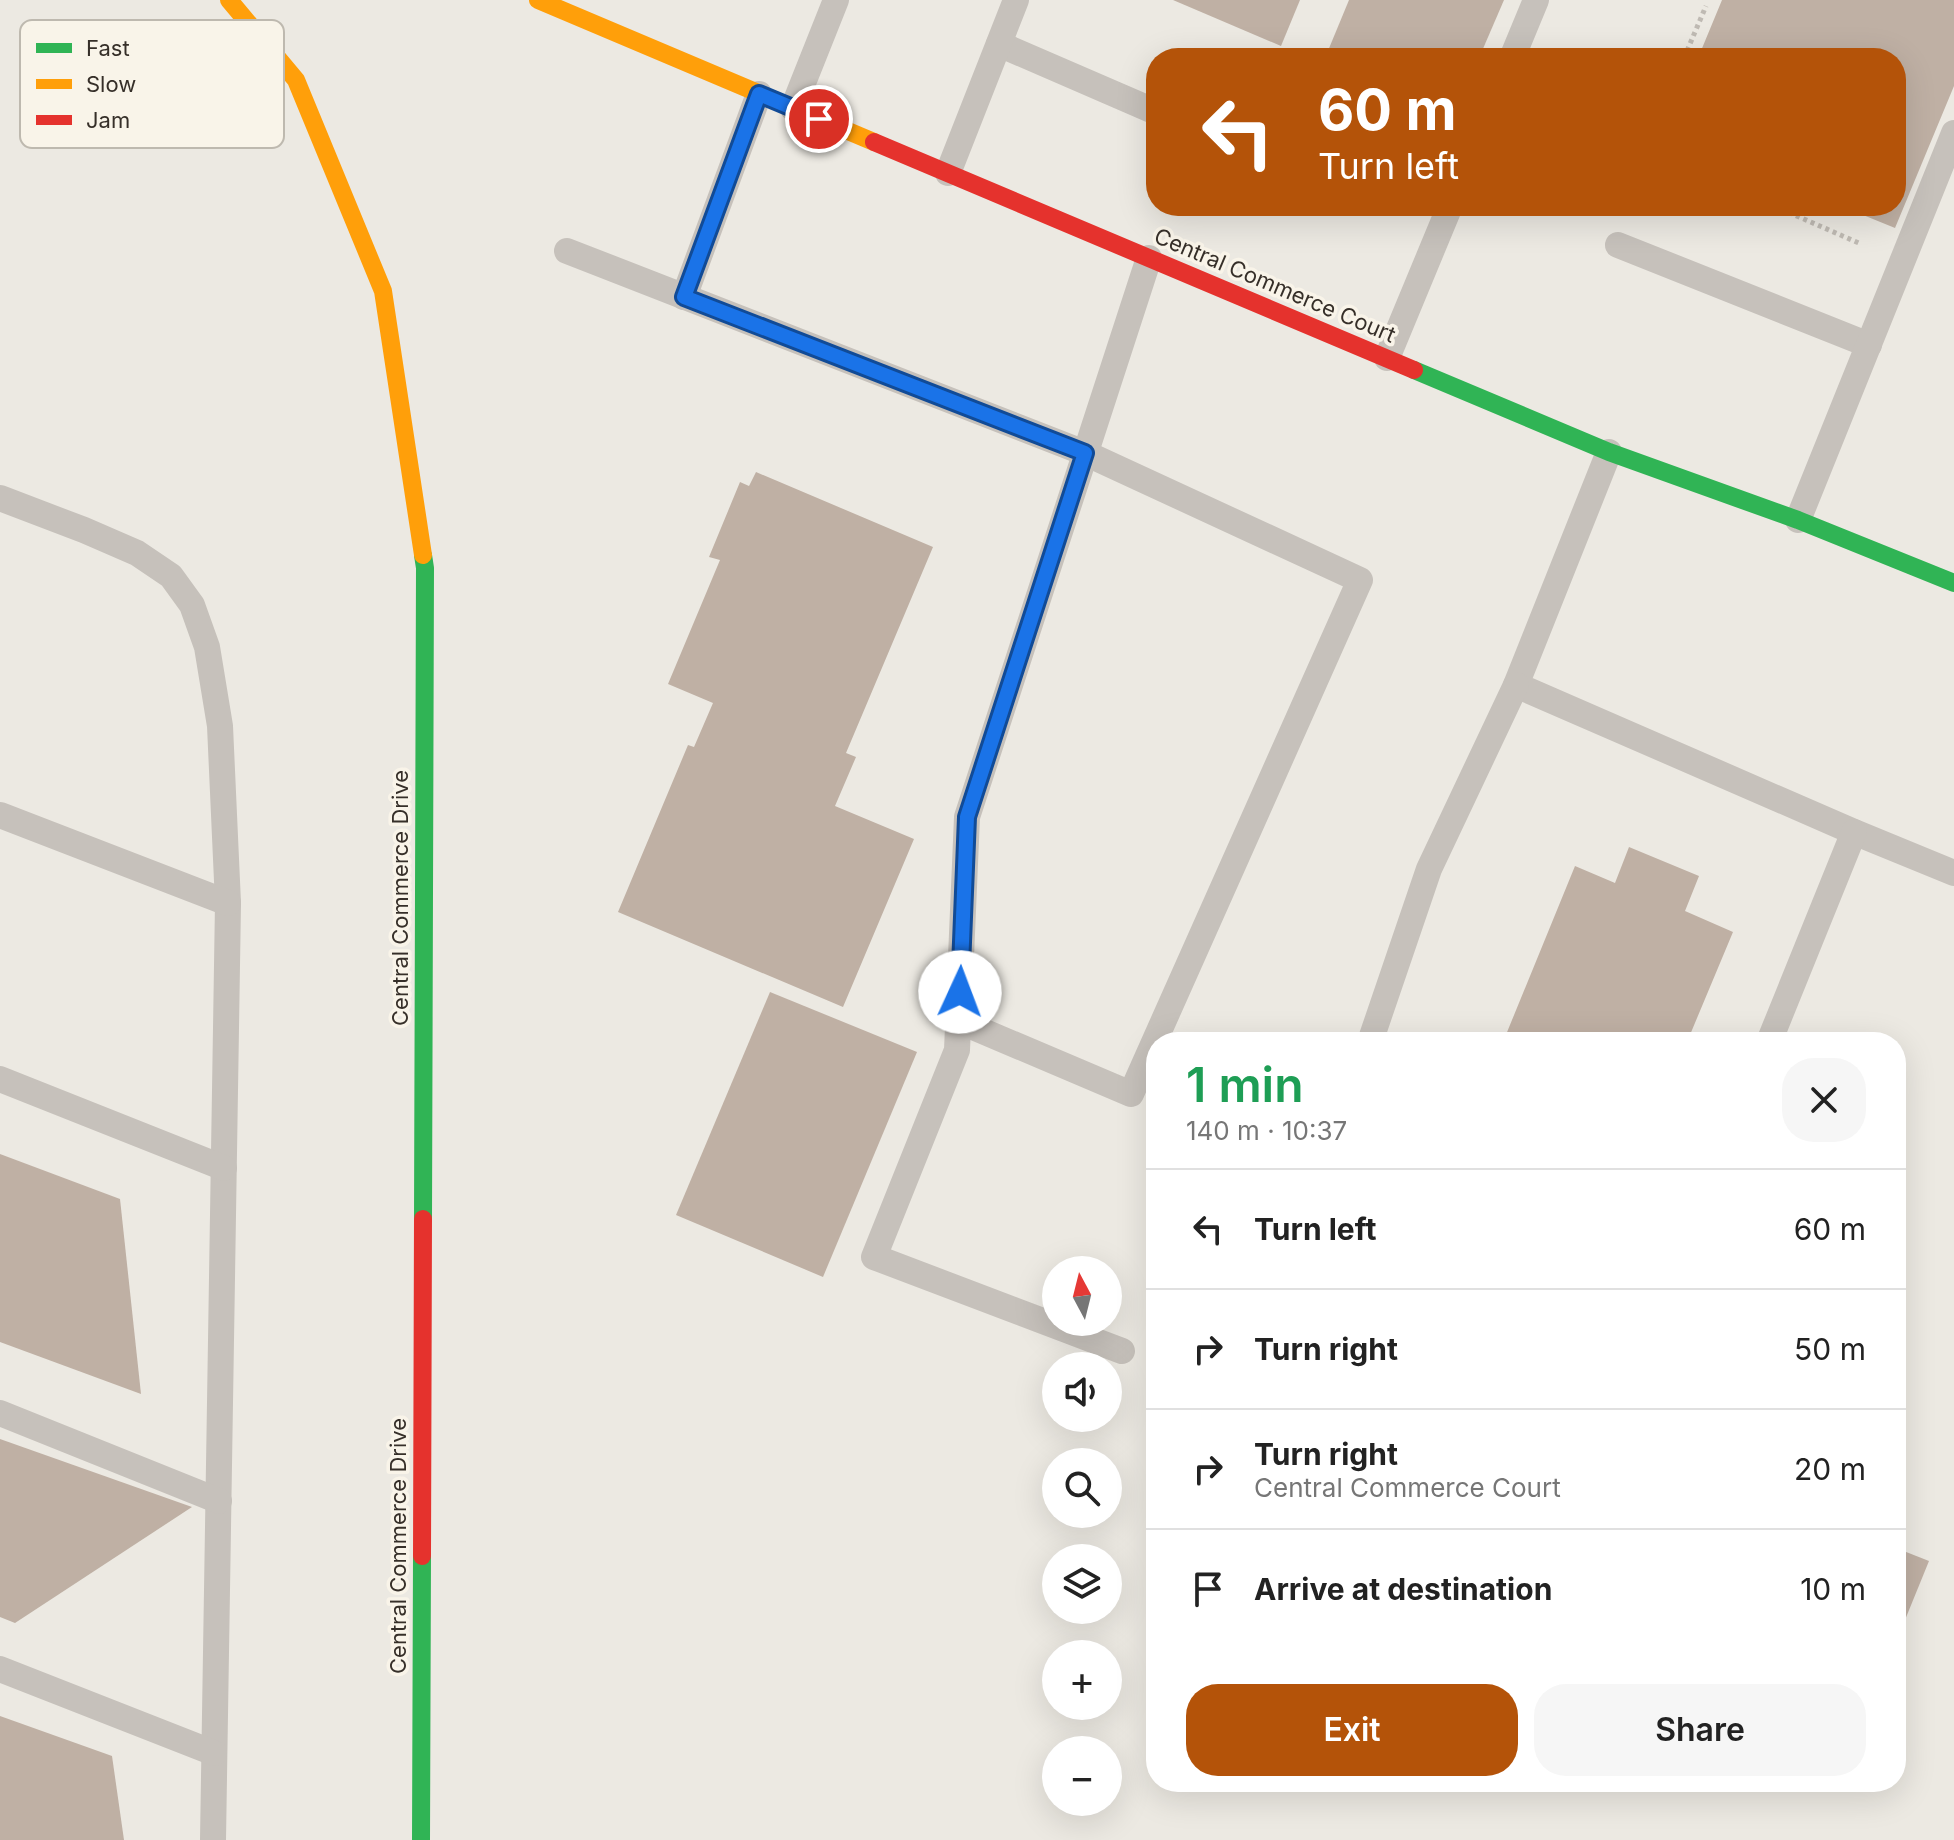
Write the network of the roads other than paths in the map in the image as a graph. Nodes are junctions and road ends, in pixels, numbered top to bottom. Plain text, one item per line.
1 (229, 0) edge
2 (538, 0) edge
3 (836, 0) edge
4 (1016, 0) edge
5 (1536, 0) edge
6 (246, 20) edge
7 (999, 44) junction
8 (1516, 48) edge
9 (284, 66) edge
10 (759, 94) junction
11 (793, 108) junction
12 (1146, 108) edge
13 (1954, 133) edge
14 (948, 173) junction
15 (1446, 216) edge
16 (1618, 245) dead end
17 (567, 251) dead end
18 (1149, 258) junction
19 (684, 297) junction
20 (1869, 345) junction
21 (1387, 358) junction
22 (1609, 452) junction
23 (1085, 453) junction
24 (0, 498) edge
25 (1798, 520) junction
26 (1954, 583) edge
27 (1516, 685) junction
28 (0, 815) edge
29 (1854, 832) junction
30 (1954, 873) edge
31 (228, 903) junction
32 (959, 1021) junction
33 (1159, 1032) edge
34 (1373, 1032) edge
35 (1773, 1032) edge
36 (1146, 1060) edge
37 (0, 1079) edge
38 (224, 1168) junction
39 (1122, 1351) dead end
40 (0, 1413) edge
41 (219, 1501) junction
42 (0, 1669) edge
43 (214, 1753) junction
44 (213, 1840) edge
45 (421, 1840) edge

1 - 6 street, Central Commerce Drive
2 - 10 street, Central Commerce Court
3 - 11 lane
4 - 7 lane
5 - 8 lane
7 - 12 lane
7 - 14 lane
9 - 45 street, Central Commerce Drive
10 - 11 street, Central Commerce Court
10 - 19 lane
11 - 14 street, Central Commerce Court
13 - 20 lane
14 - 18 street, Central Commerce Court
15 - 21 lane
16 - 20 lane
17 - 19 lane
18 - 21 street, Central Commerce Court
18 - 23 lane
19 - 23 lane
20 - 25 lane
21 - 22 street, Central Commerce Court
22 - 25 street, Central Commerce Court
22 - 27 lane
23 - 32 lane
23 - 33 lane
24 - 31 lane
25 - 26 street, Central Commerce Court
27 - 29 lane
27 - 34 lane
28 - 31 lane
29 - 30 lane
29 - 35 lane
31 - 38 lane
32 - 36 lane
32 - 39 lane
37 - 38 lane
38 - 41 lane
40 - 41 lane
41 - 43 lane
42 - 43 lane
43 - 44 lane

